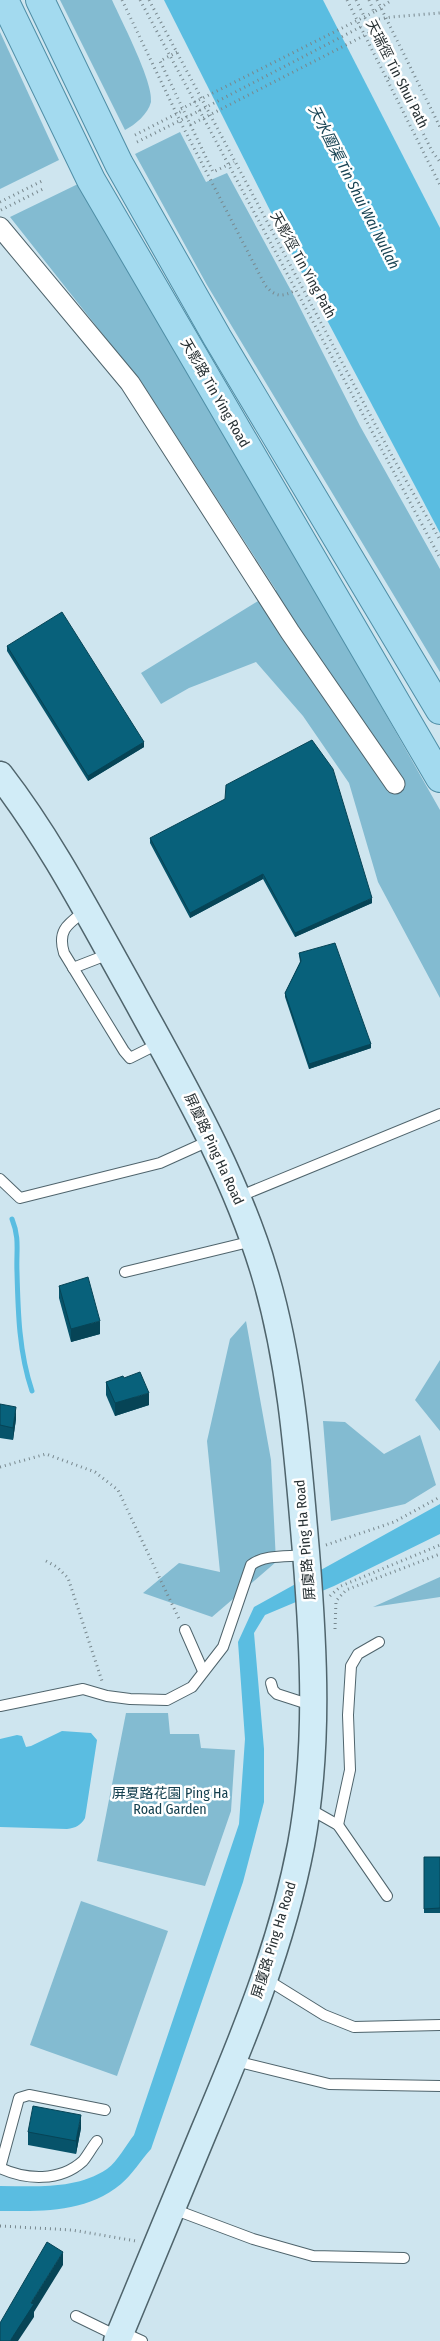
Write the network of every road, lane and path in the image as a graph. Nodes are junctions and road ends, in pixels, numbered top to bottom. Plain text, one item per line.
1 (4, 0) edge
2 (40, 0) edge
3 (122, 0) edge
4 (140, 0) edge
5 (148, 0) edge
6 (347, 0) edge
7 (356, 0) edge
8 (369, 0) edge
9 (377, 0) edge
10 (392, 0) edge
11 (374, 12) junction
12 (440, 13) edge
13 (385, 18) junction
14 (176, 52) junction
15 (170, 56) junction
16 (394, 76) junction
17 (387, 79) junction
18 (182, 110) junction
19 (176, 114) junction
20 (186, 118) junction
21 (180, 121) junction
22 (190, 125) junction
23 (440, 127) edge
24 (135, 135) dead end
25 (138, 142) dead end
26 (234, 162) junction
27 (440, 162) edge
28 (229, 164) junction
29 (42, 181) dead end
30 (440, 185) edge
31 (45, 188) dead end
32 (0, 202) edge
33 (0, 211) edge
34 (0, 226) edge
35 (296, 290) junction
36 (440, 540) edge
37 (440, 558) edge
38 (440, 710) edge
39 (440, 778) edge
40 (2, 780) edge
41 (395, 784) dead end
42 (86, 910) junction
43 (110, 953) junction
44 (73, 968) junction
45 (160, 1042) junction
46 (440, 1114) edge
47 (212, 1139) junction
48 (0, 1179) edge
49 (238, 1197) junction
50 (254, 1240) junction
51 (124, 1272) dead end
52 (0, 1467) edge
53 (440, 1497) edge
54 (440, 1545) edge
55 (440, 1554) edge
56 (312, 1558) junction
57 (46, 1561) dead end
58 (318, 1599) junction
59 (335, 1629) dead end
60 (185, 1630) joint
61 (379, 1642) dead end
62 (203, 1671) junction
63 (271, 1683) dead end
64 (107, 1696) junction
65 (0, 1706) edge
66 (315, 1706) junction
67 (307, 1807) junction
68 (338, 1825) junction
69 (387, 1896) dead end
70 (265, 1978) junction
71 (440, 2025) edge
72 (234, 2061) junction
73 (440, 2086) edge
74 (106, 2110) dead end
75 (97, 2141) dead end
76 (0, 2168) edge
77 (172, 2208) junction
78 (0, 2226) edge
79 (156, 2246) junction
80 (404, 2258) dead end
81 (76, 2316) dead end
82 (125, 2338) edge

1 - 39 main road, 天影路 Tin Ying Road
2 - 38 main road
3 - 19 path
4 - 15 path
5 - 14 path, 天影徑 Tin Ying Path
6 - 17 path, 天瑞徑 Tin Shui Path
7 - 16 path
8 - 11 path
9 - 13 path
10 - 11 path
11 - 18 path, bridge
12 - 13 path
13 - 20 path, bridge
13 - 23 path
14 - 15 path
14 - 26 path, 天影徑 Tin Ying Path
15 - 18 path
15 - 28 path
16 - 17 path
16 - 22 path, bridge
16 - 27 path
17 - 30 path, 天瑞徑 Tin Shui Path
18 - 19 path
18 - 20 path
19 - 21 path
19 - 24 path
20 - 21 path
20 - 22 path
21 - 25 path
21 - 35 path
22 - 28 path
26 - 28 path
26 - 36 path, 天影徑 Tin Ying Path
28 - 35 path
29 - 32 path
31 - 33 path
34 - 41 street
35 - 37 path
40 - 42 street, 屏廈路 Ping Ha Road
42 - 43 street, 屏廈路 Ping Ha Road
42 - 44 lane
43 - 44 lane
43 - 45 street, 屏廈路 Ping Ha Road
44 - 45 lane
45 - 47 street, 屏廈路 Ping Ha Road
46 - 49 lane
47 - 48 lane
47 - 49 street, 屏廈路 Ping Ha Road
49 - 50 street, 屏廈路 Ping Ha Road
50 - 51 lane
50 - 56 street, 屏廈路 Ping Ha Road
52 - 60 path
53 - 56 path
54 - 58 path
55 - 59 path
56 - 58 street, 屏廈路 Ping Ha Road
56 - 62 lane
57 - 64 path
58 - 66 street, 屏廈路 Ping Ha Road
60 - 62 lane
61 - 68 lane
62 - 64 lane
63 - 66 lane
64 - 65 lane
66 - 67 street, 屏廈路 Ping Ha Road
67 - 68 lane
67 - 70 street, 屏廈路 Ping Ha Road
68 - 69 lane
70 - 71 lane
70 - 72 street, 屏廈路 Ping Ha Road
72 - 73 lane
72 - 77 street, 屏廈路 Ping Ha Road
74 - 76 lane
75 - 76 lane
77 - 79 street, 屏廈路 Ping Ha Road
77 - 80 lane
78 - 79 path
79 - 82 street, 屏廈路 Ping Ha Road
81 - 82 lane

